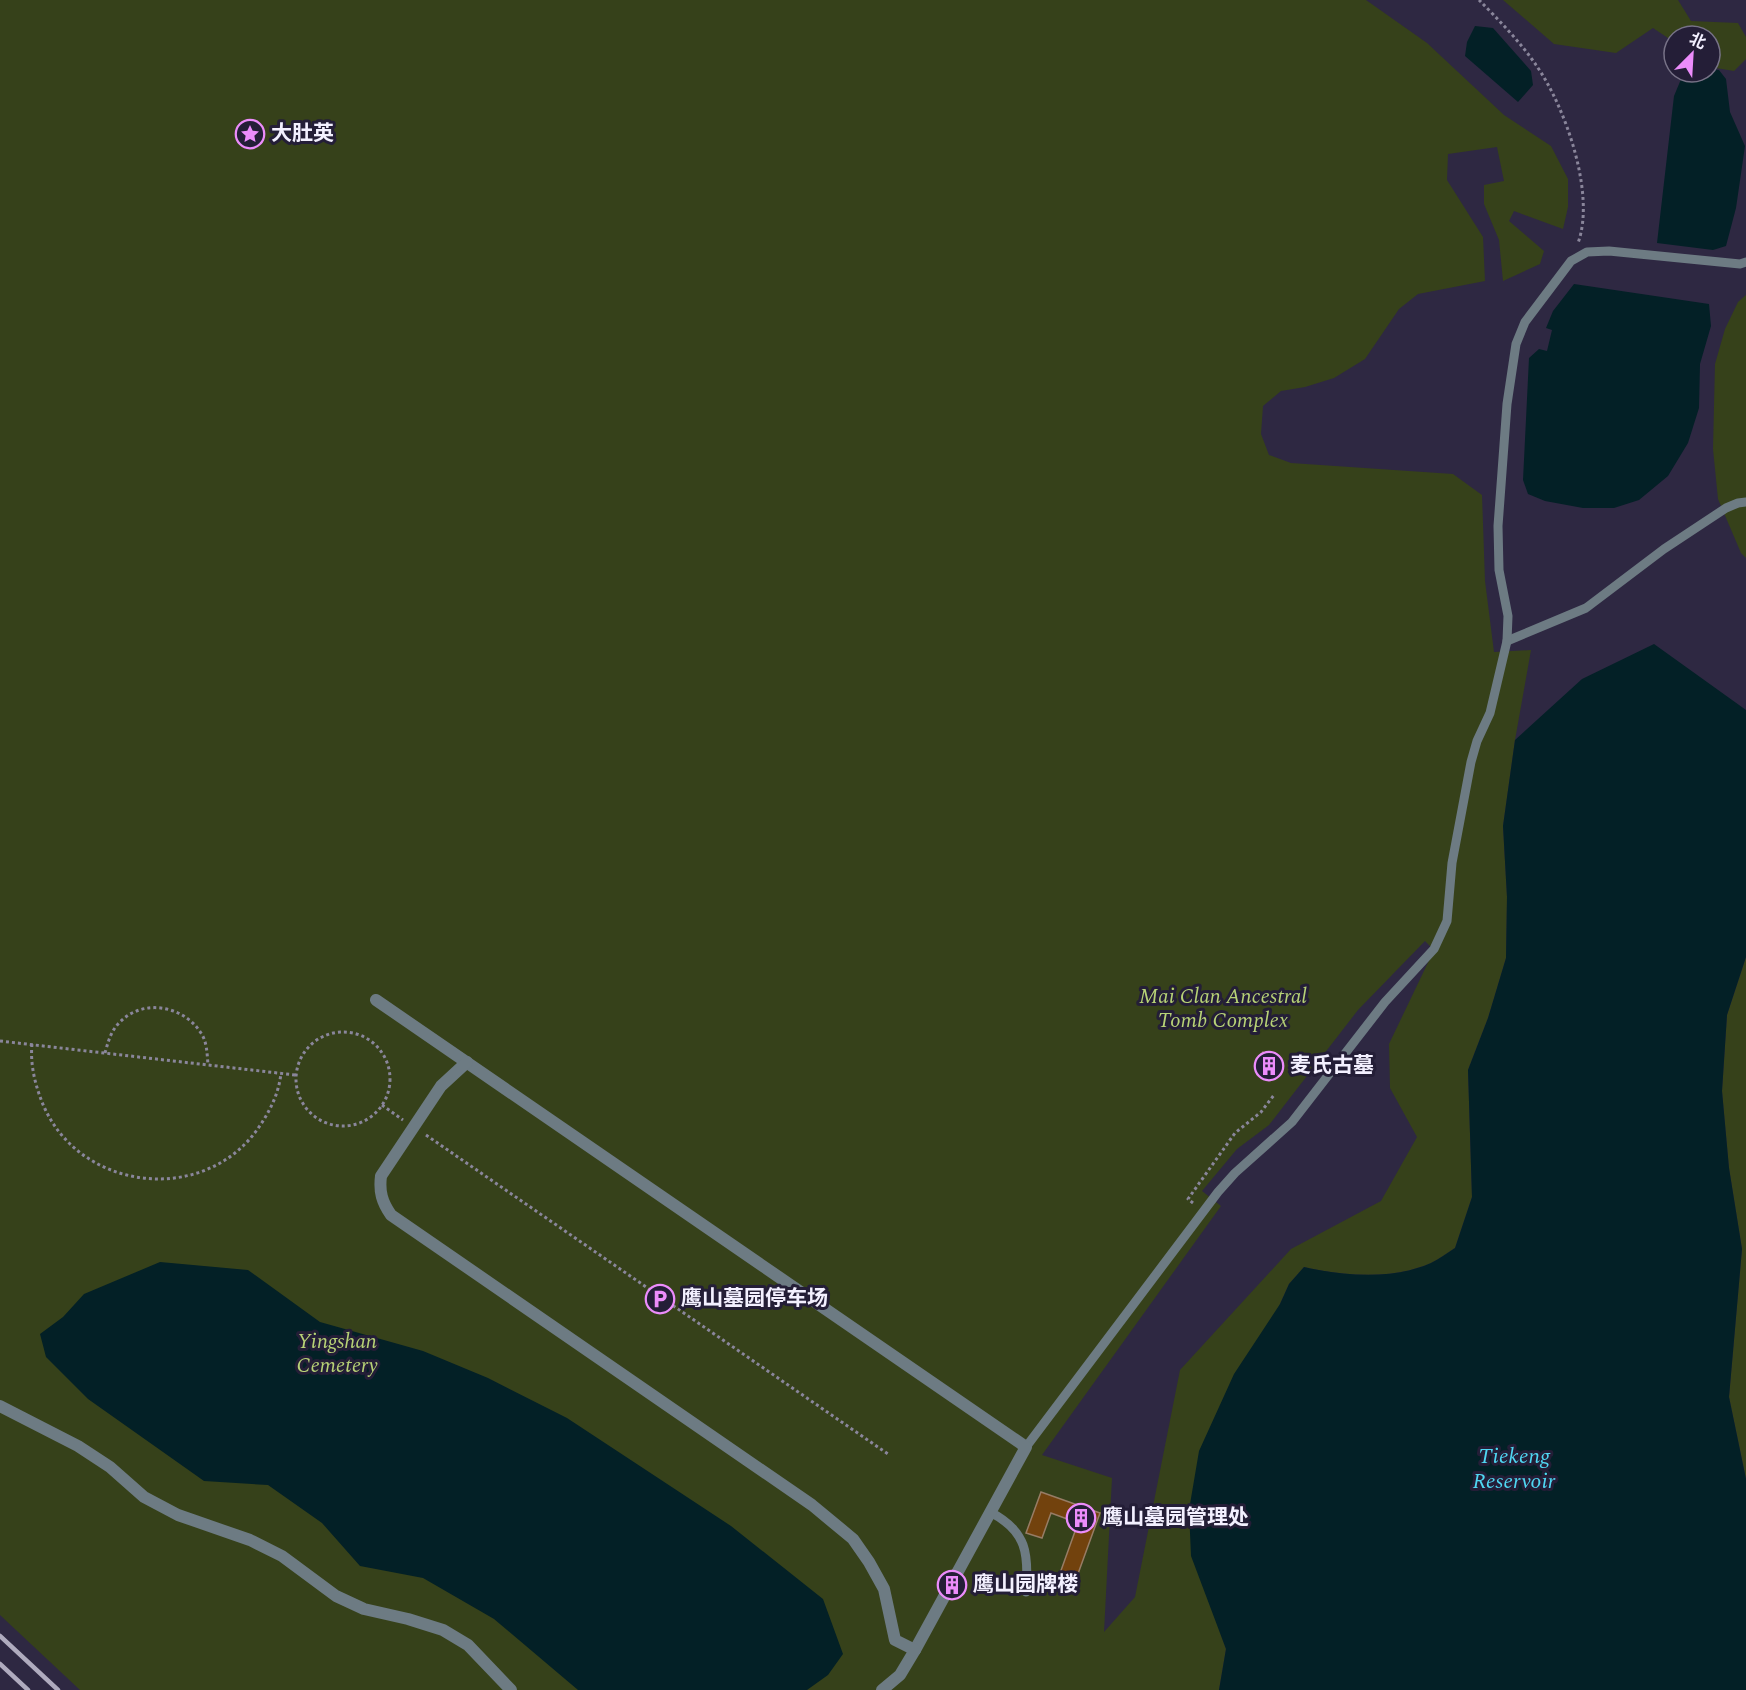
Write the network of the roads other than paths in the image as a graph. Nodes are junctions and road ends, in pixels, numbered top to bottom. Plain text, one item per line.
1 (1746, 262) edge
2 (1746, 502) edge
3 (1508, 641) junction
4 (376, 1000) dead end
5 (467, 1062) junction
6 (0, 1406) edge
7 (1026, 1447) junction
8 (990, 1512) junction
9 (1026, 1592) dead end
10 (915, 1650) junction
11 (511, 1690) edge
12 (882, 1690) edge

1 - 3 lane
2 - 3 lane
3 - 7 lane
4 - 5 street
5 - 7 street
5 - 10 street
6 - 11 street
7 - 8 street
8 - 9 lane
8 - 10 street
10 - 12 street

